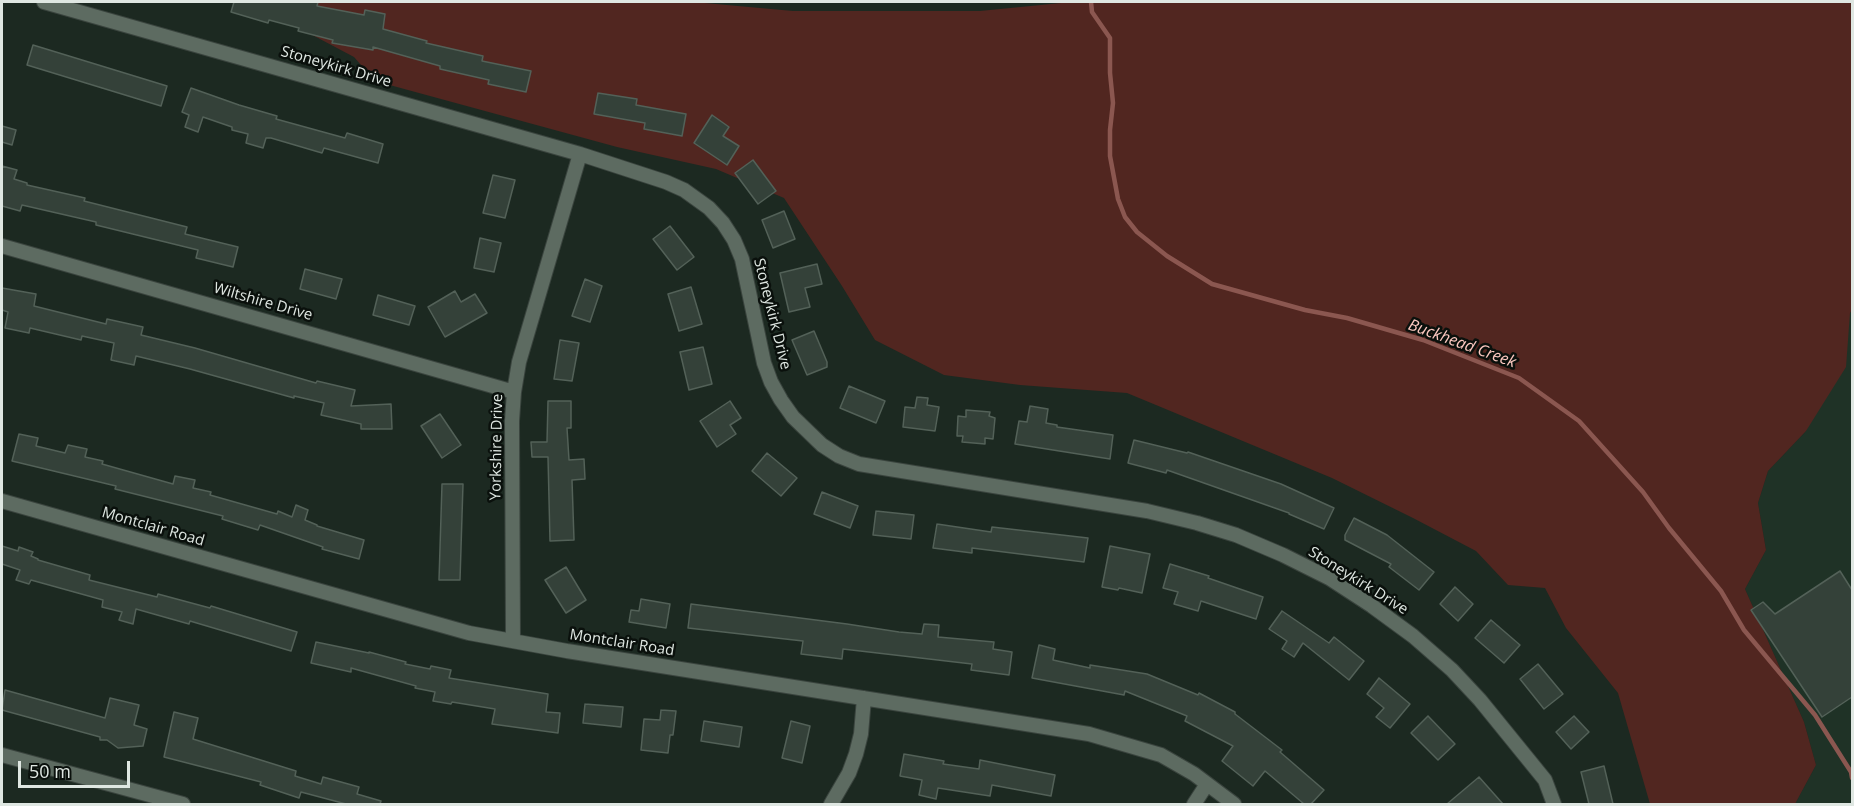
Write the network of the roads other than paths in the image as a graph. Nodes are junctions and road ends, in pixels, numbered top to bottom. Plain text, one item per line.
1 (44, 2) edge
2 (580, 154) junction
3 (2, 246) edge
4 (514, 392) junction
5 (2, 501) edge
6 (513, 641) junction
7 (864, 698) junction
8 (2, 754) edge
9 (1207, 784) junction
10 (183, 804) edge
11 (831, 804) edge
12 (1194, 804) edge
13 (1234, 804) edge
14 (1554, 804) edge

1 - 2 street, Stoneykirk Drive
2 - 4 street, Yorkshire Drive
2 - 14 street, Stoneykirk Drive
3 - 4 street, Wiltshire Drive
4 - 6 street, Yorkshire Drive
5 - 6 street, Montclair Road
6 - 7 street, Montclair Road
7 - 9 street, Montclair Road
7 - 11 street
8 - 10 street
9 - 12 street
9 - 13 street, Montclair Road

